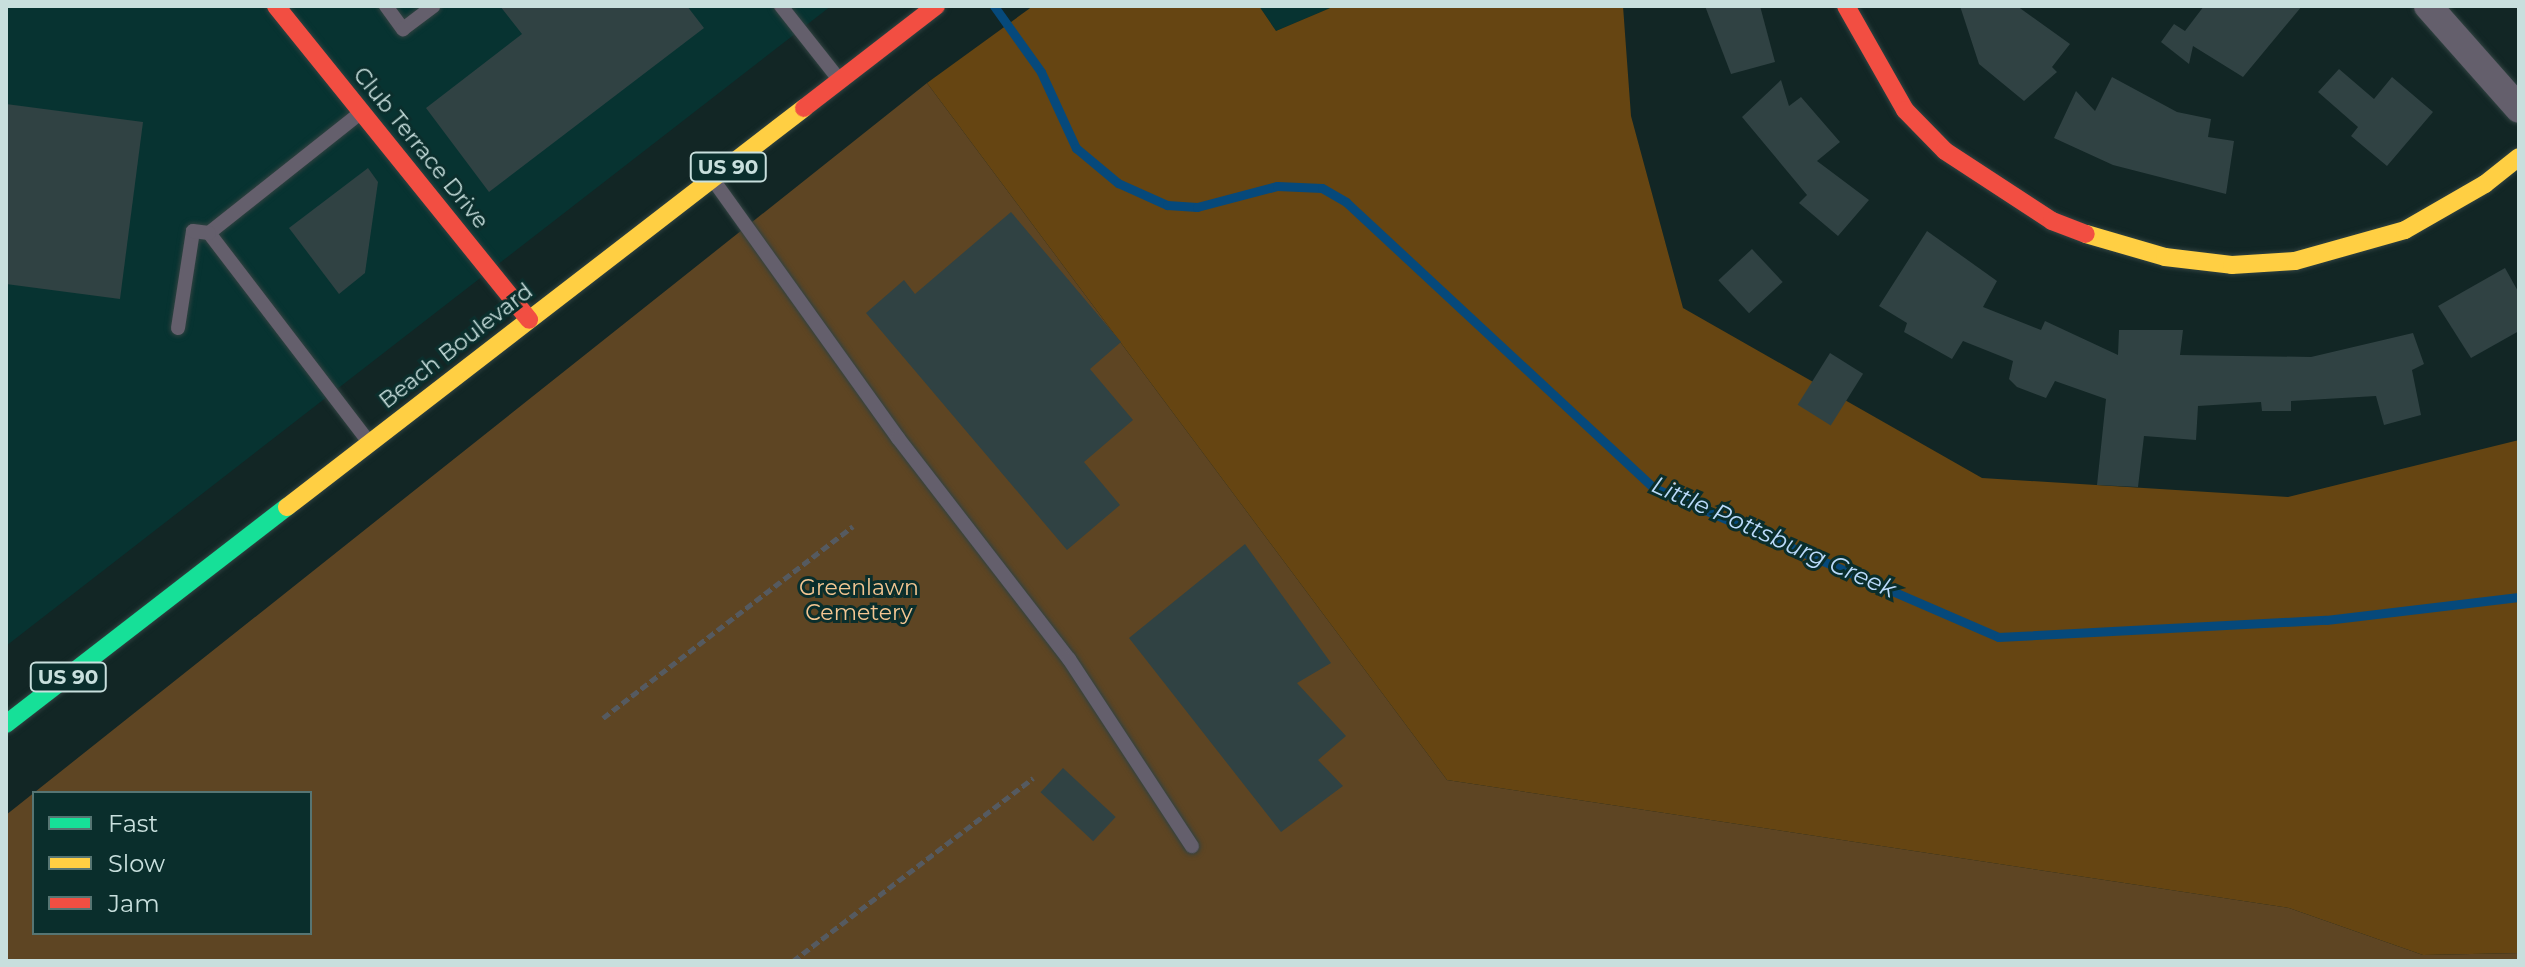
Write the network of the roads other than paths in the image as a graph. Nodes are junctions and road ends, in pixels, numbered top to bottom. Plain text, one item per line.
1 (277, 6) edge
2 (386, 6) edge
3 (433, 6) edge
4 (781, 6) edge
5 (1846, 6) edge
6 (2428, 6) edge
7 (931, 10) edge
8 (840, 80) junction
9 (2519, 109) edge
10 (361, 112) junction
11 (2519, 157) edge
12 (713, 179) junction
13 (209, 233) junction
14 (529, 320) junction
15 (178, 328) dead end
16 (369, 444) junction
17 (6, 724) edge
18 (1192, 846) dead end

1 - 10 main road, Club Terrace Drive
2 - 3 lane
4 - 8 lane
5 - 11 main road
6 - 9 street
7 - 8 main road, Beach Boulevard / US 90
8 - 12 main road, Beach Boulevard / US 90
10 - 13 lane
10 - 14 main road, Club Terrace Drive
12 - 14 main road, Beach Boulevard / US 90
12 - 18 lane
13 - 15 lane
13 - 16 lane
14 - 16 main road, Beach Boulevard / US 90
16 - 17 main road, Beach Boulevard / US 90

